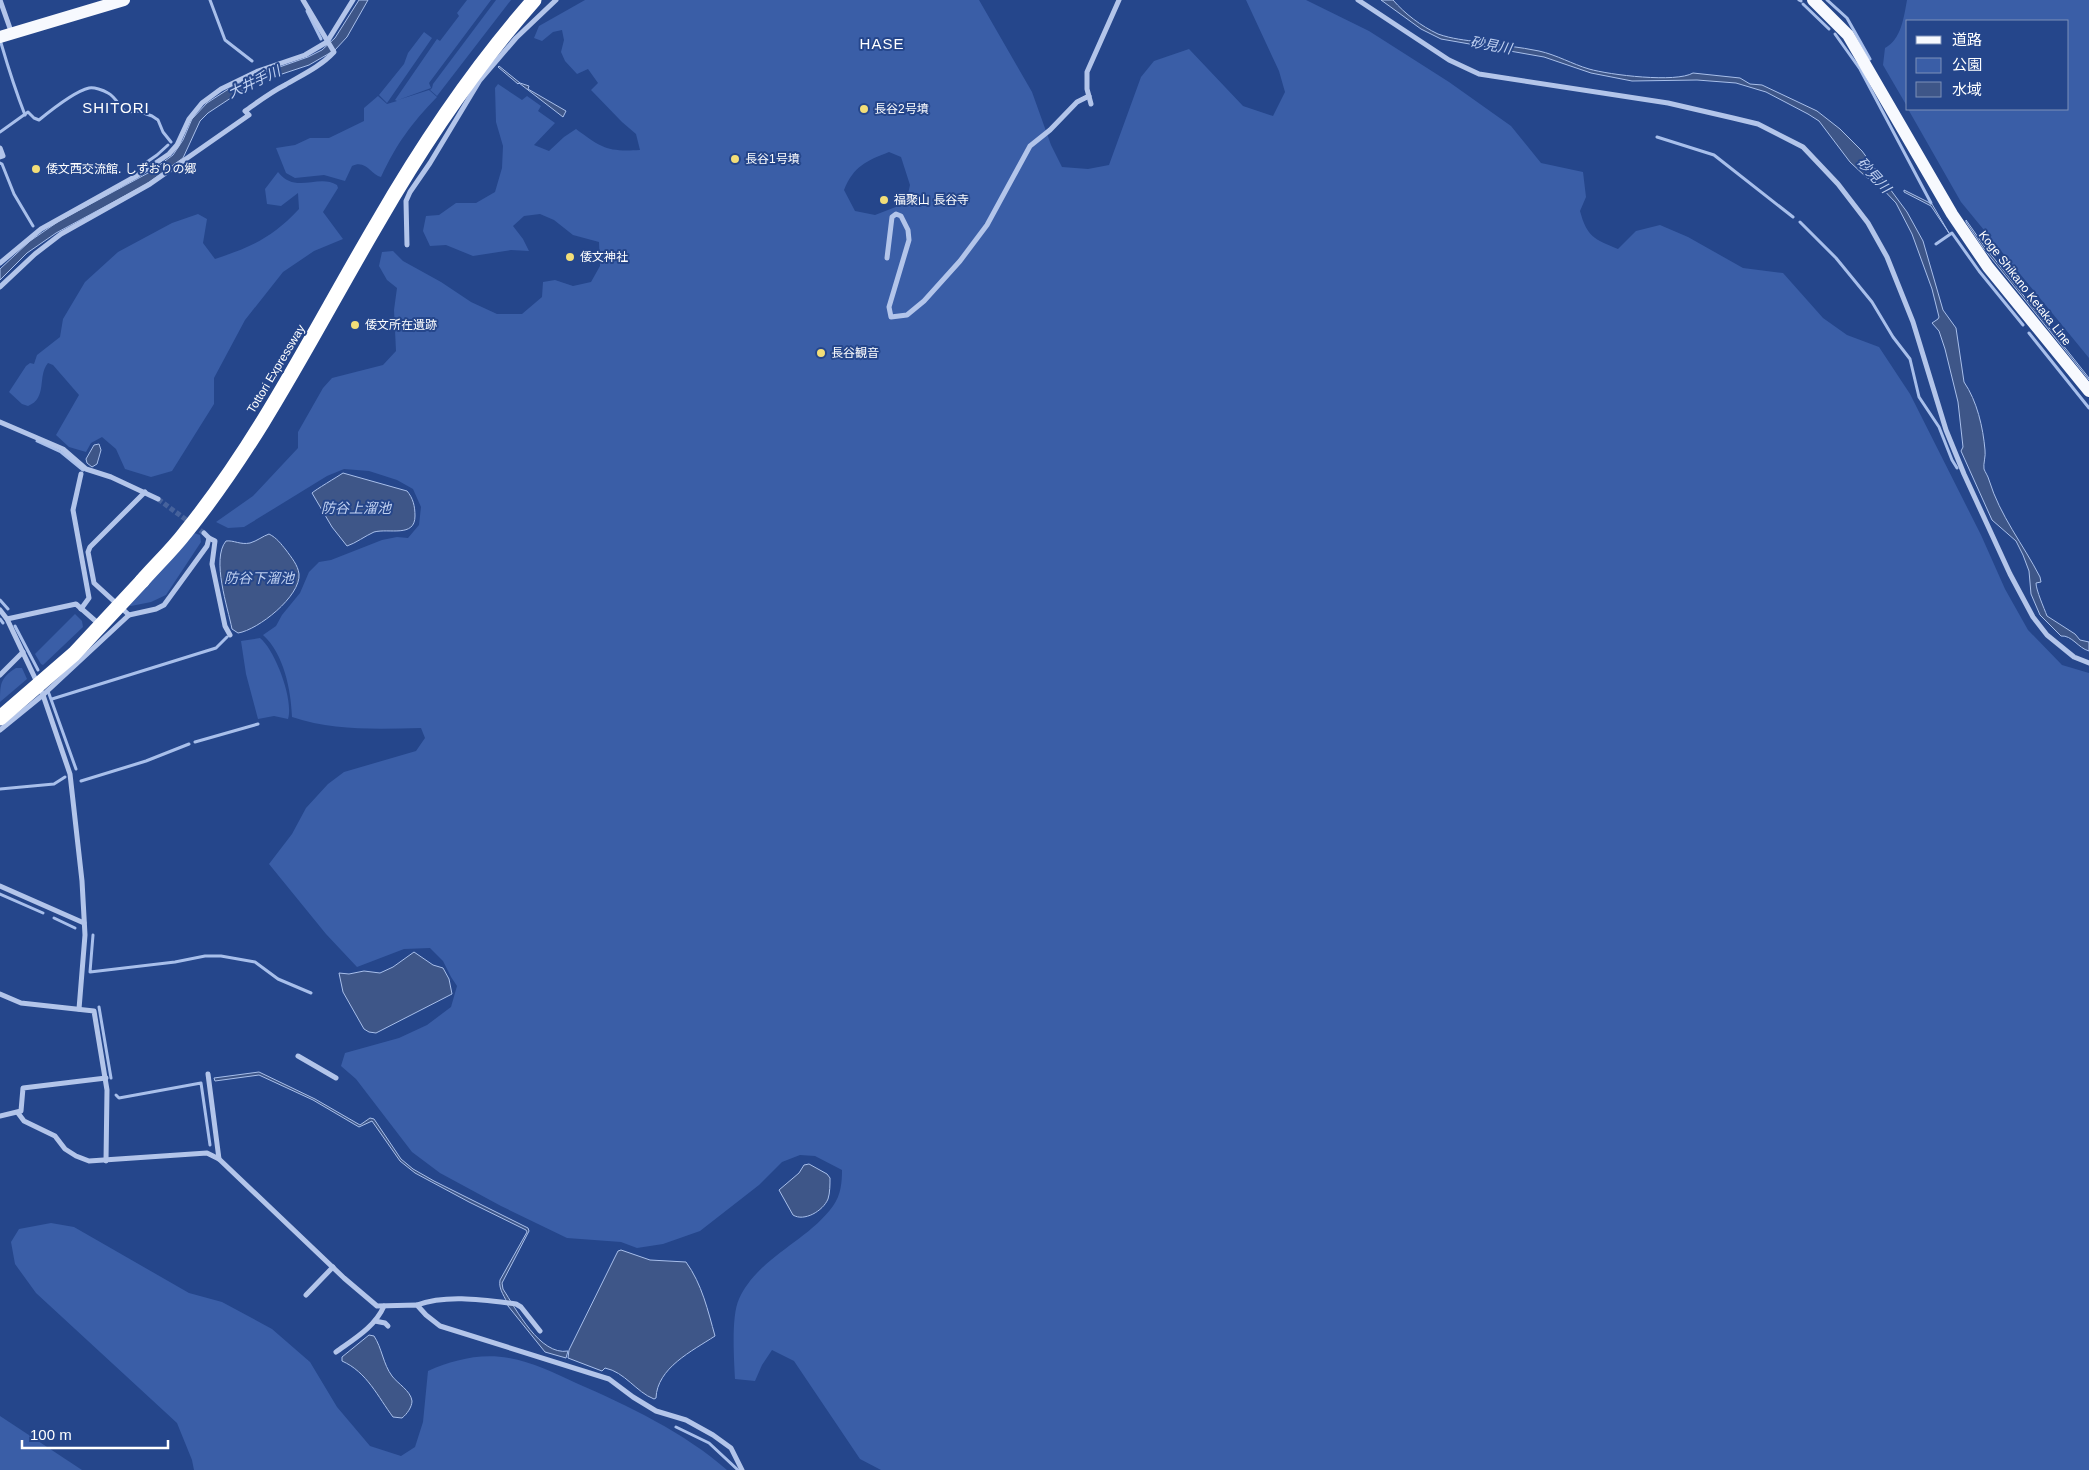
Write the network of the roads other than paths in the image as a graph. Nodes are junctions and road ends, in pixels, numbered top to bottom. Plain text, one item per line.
1 (0, 0) edge
2 (124, 0) edge
3 (303, 0) edge
4 (353, 0) edge
5 (525, 0) edge
6 (534, 0) edge
7 (556, 0) edge
8 (1119, 0) edge
9 (1358, 0) edge
10 (1813, 0) edge
11 (6, 36) edge
12 (327, 42) junction
13 (1089, 96) junction
14 (1091, 104) dead end
15 (0, 148) edge
16 (0, 157) edge
17 (407, 245) dead end
18 (886, 258) dead end
19 (0, 263) edge
20 (0, 287) edge
21 (2089, 391) edge
22 (0, 422) edge
23 (81, 474) dead end
24 (145, 492) junction
25 (158, 499) tunnel mouth
26 (204, 533) tunnel mouth
27 (209, 538) junction
28 (140, 579) junction
29 (81, 609) junction
30 (0, 610) edge
31 (129, 614) junction
32 (7, 619) junction
33 (110, 634) junction
34 (230, 635) dead end
35 (23, 652) junction
36 (2089, 663) edge
37 (0, 675) edge
38 (43, 694) junction
39 (0, 711) edge
40 (0, 718) edge
41 (0, 730) edge
42 (0, 886) edge
43 (84, 923) junction
44 (0, 994) edge
45 (79, 1009) junction
46 (298, 1056) dead end
47 (208, 1074) dead end
48 (106, 1078) junction
49 (336, 1078) dead end
50 (18, 1113) junction
51 (0, 1116) edge
52 (218, 1159) junction
53 (106, 1161) junction
54 (333, 1268) junction
55 (306, 1295) dead end
56 (417, 1305) junction
57 (384, 1306) junction
58 (375, 1321) junction
59 (388, 1326) dead end
60 (540, 1331) dead end
61 (336, 1352) dead end
62 (742, 1470) edge

1 - 11 street
2 - 11 main road
3 - 12 street
4 - 12 street
5 - 28 highway, Tottori Expressway
6 - 28 highway, Tottori Expressway
7 - 17 street
8 - 13 street
9 - 36 street
10 - 21 main road, Koge Shikano Ketaka Line
12 - 19 street
12 - 20 street
13 - 14 street
13 - 18 street
15 - 16 street
22 - 24 street
23 - 29 street
24 - 25 street
24 - 31 street
26 - 27 street
27 - 31 street
27 - 34 street
28 - 39 highway, Tottori Expressway
28 - 40 highway, Tottori Expressway, bridge
29 - 32 street
29 - 33 street
30 - 32 street
31 - 33 street
32 - 35 street
33 - 38 street
35 - 37 street
35 - 38 street
38 - 41 street
38 - 43 street
42 - 43 street
43 - 45 street
44 - 45 street
45 - 48 street
46 - 49 street
47 - 52 street
48 - 50 street
48 - 53 street
50 - 51 street
50 - 53 street
52 - 53 street
52 - 54 street
54 - 55 street
54 - 57 street
56 - 57 street
56 - 60 street
56 - 62 street
57 - 58 street
58 - 59 street
58 - 61 street

